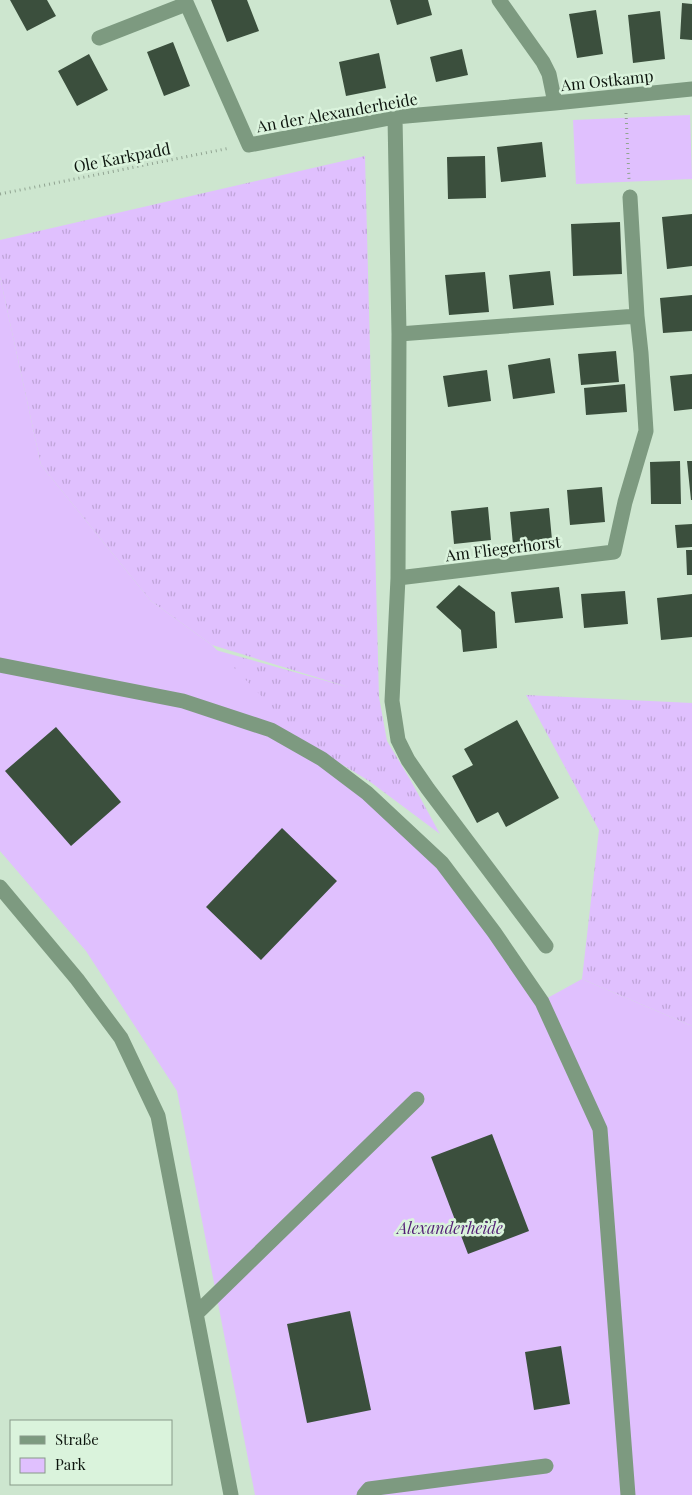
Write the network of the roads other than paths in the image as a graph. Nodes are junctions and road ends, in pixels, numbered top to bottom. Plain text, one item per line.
1 (500, 0) edge
2 (186, 2) edge
3 (99, 38) dead end
4 (692, 89) edge
5 (555, 103) junction
6 (395, 117) junction
7 (630, 197) road end
8 (636, 316) junction
9 (399, 334) junction
10 (398, 578) junction
11 (0, 665) edge
12 (0, 887) edge
13 (546, 946) dead end
14 (417, 1099) dead end
15 (196, 1314) junction
16 (546, 1466) dead end
17 (231, 1495) edge
18 (364, 1495) edge
19 (628, 1495) edge

1 - 5 street, Am Ostkamp
2 - 3 street, An der Alexanderheide
2 - 6 street, An der Alexanderheide
4 - 5 street, Am Ostkamp
5 - 6 street, An der Alexanderheide
6 - 9 street
7 - 8 street, Am Fliegerhorst
8 - 9 street
8 - 10 street, Am Fliegerhorst
9 - 10 street
10 - 13 street
11 - 19 street
12 - 15 street
14 - 15 street
15 - 17 street
16 - 18 street

